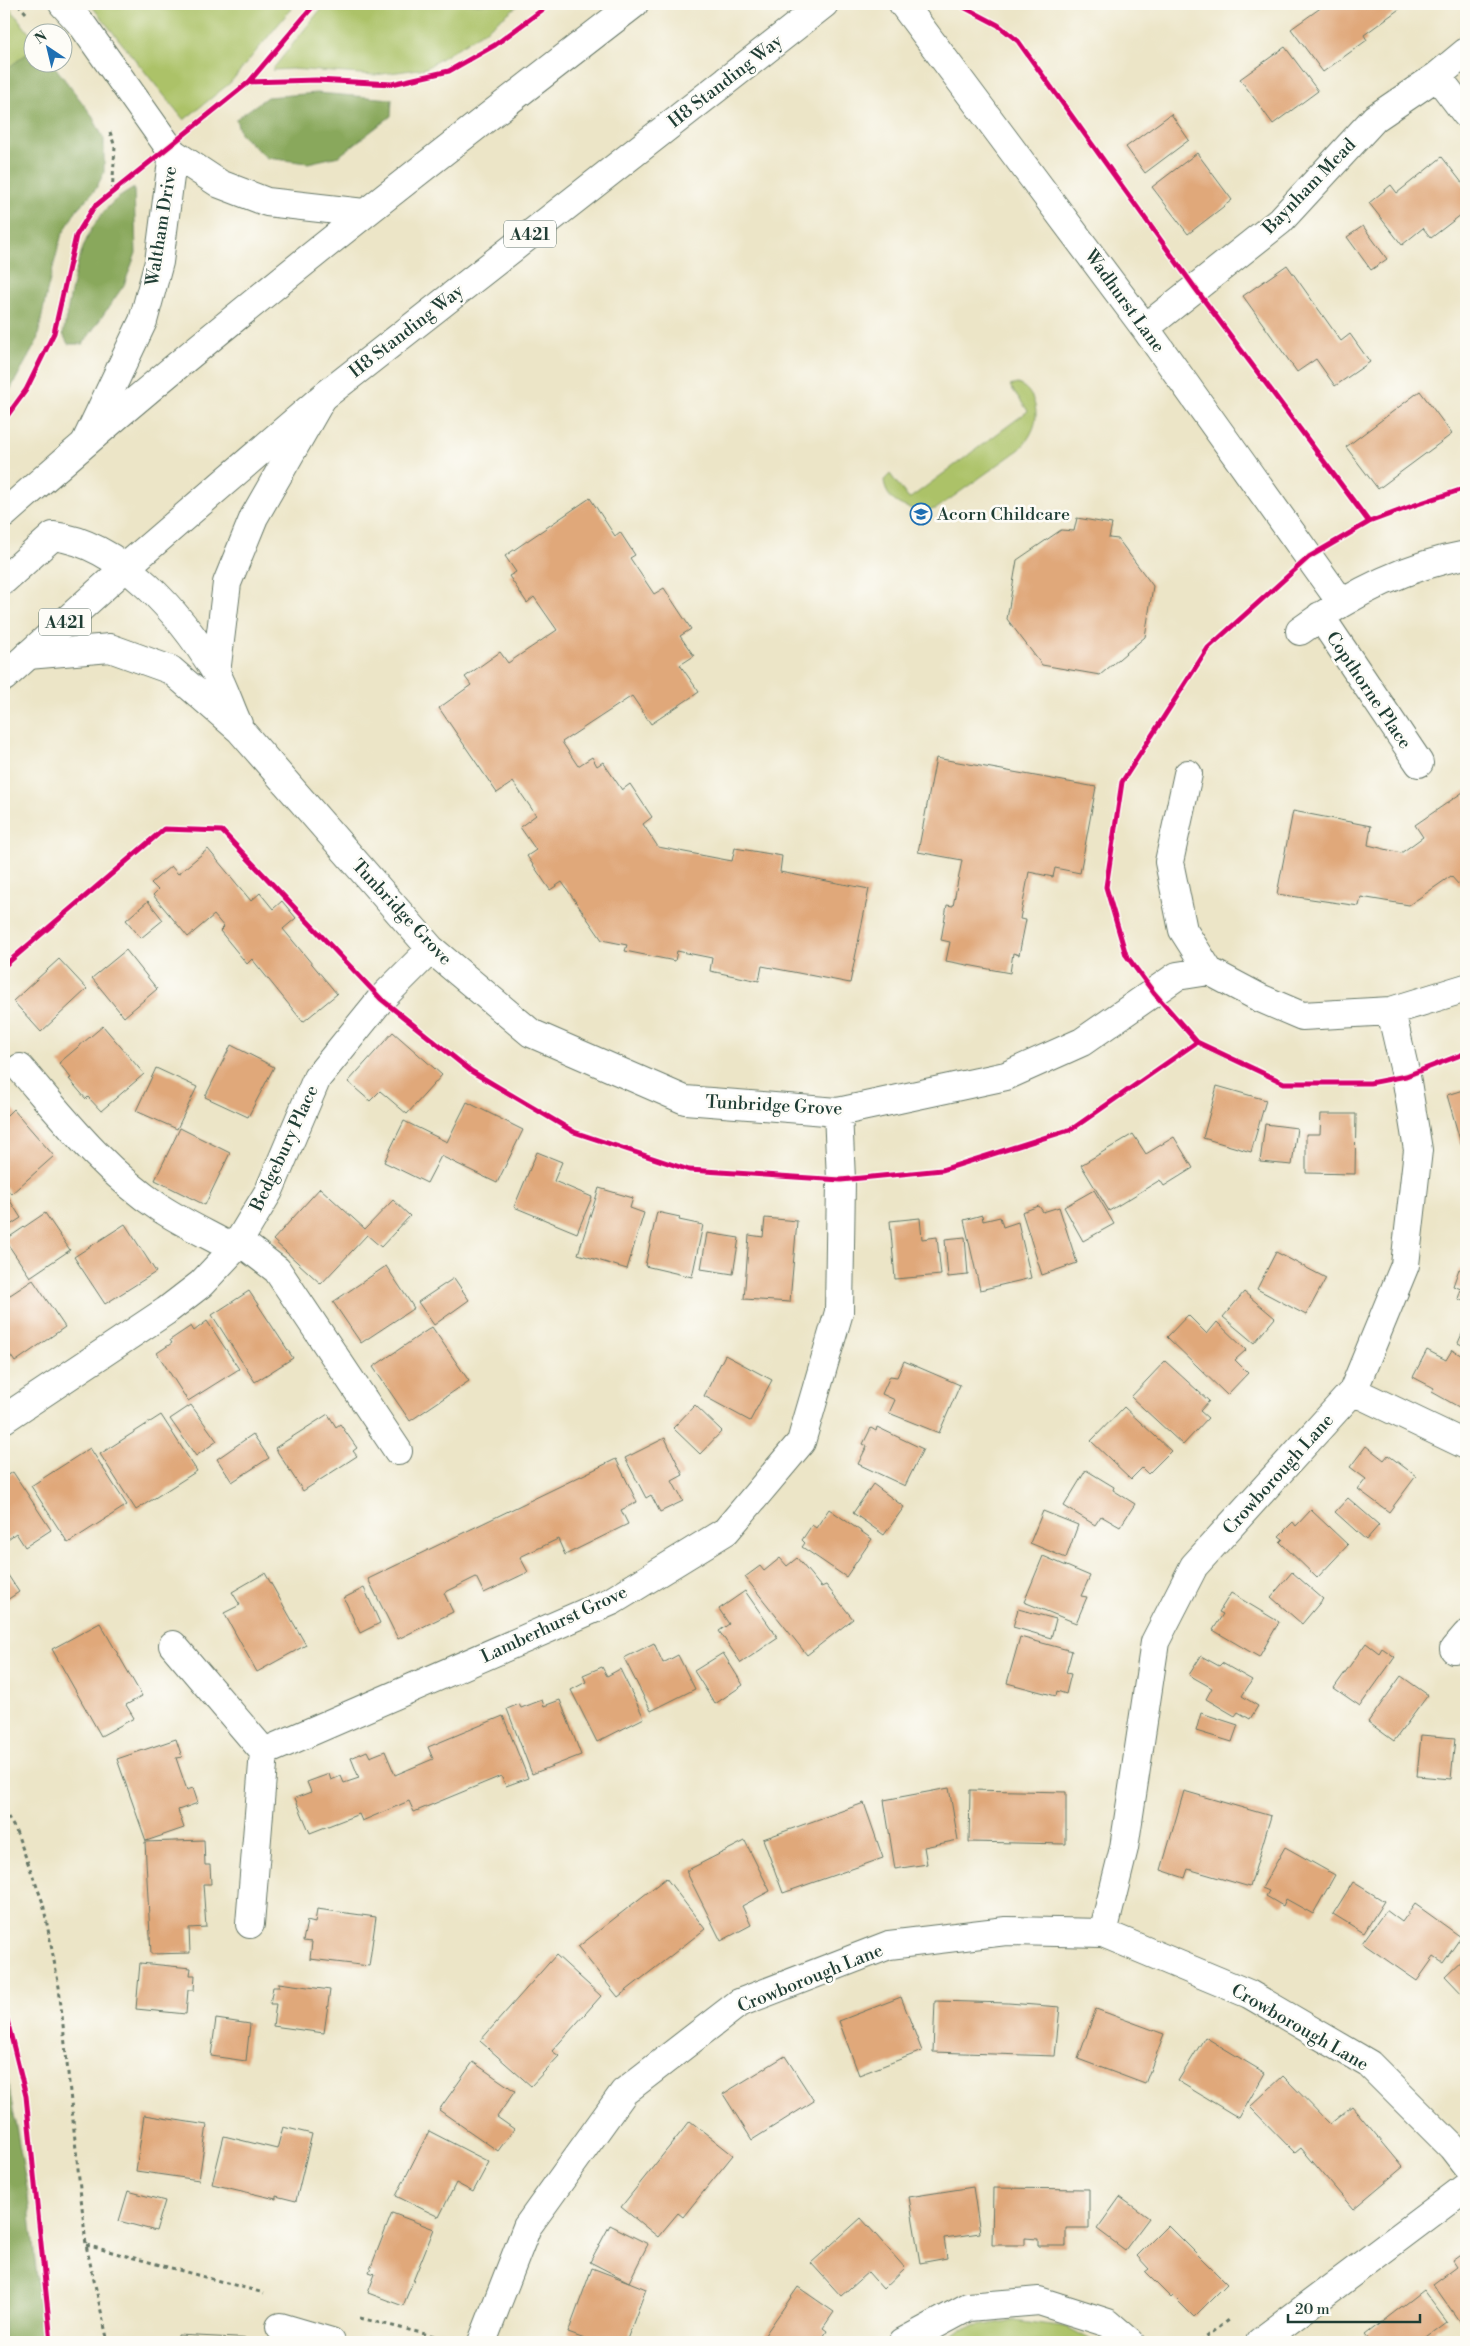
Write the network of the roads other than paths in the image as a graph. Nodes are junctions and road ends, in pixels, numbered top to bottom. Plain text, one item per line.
1 (63, 4) edge
2 (634, 4) edge
3 (824, 4) edge
4 (903, 4) edge
5 (1466, 52) edge
6 (1437, 76) junction
7 (1466, 114) edge
8 (173, 153) junction
9 (364, 213) junction
10 (1145, 328) junction
11 (323, 397) junction
12 (86, 441) junction
13 (4, 514) edge
14 (1466, 555) edge
15 (126, 567) junction
16 (4, 580) edge
17 (1320, 616) junction
18 (28, 655) junction
19 (216, 673) junction
20 (4, 677) edge
21 (240, 730) junction
22 (1419, 763) dead end
23 (1188, 774) dead end
24 (431, 949) junction
25 (1209, 971) junction
26 (1466, 988) edge
27 (1391, 1011) junction
28 (20, 1068) dead end
29 (838, 1112) junction
30 (236, 1244) junction
31 (1353, 1391) junction
32 (4, 1419) edge
33 (1466, 1445) edge
34 (398, 1451) dead end
35 (173, 1645) dead end
36 (264, 1752) junction
37 (250, 1924) dead end
38 (1103, 1933) junction
39 (1466, 2165) edge
40 (1466, 2187) edge
41 (280, 2327) dead end
42 (331, 2342) edge
43 (482, 2342) edge
44 (903, 2342) edge
45 (1130, 2342) edge
46 (1260, 2342) edge

1 - 8 main road, Waltham Drive
2 - 9 main road
3 - 11 main road, H8 Standing Way / A421
4 - 10 main road, Wadhurst Lane
5 - 6 main road, Baynham Mead
6 - 7 main road
6 - 10 main road, Baynham Mead
8 - 9 main road
8 - 12 main road, Waltham Drive
9 - 12 main road
10 - 17 main road, Wadhurst Lane
11 - 15 main road, H8 Standing Way / A421
11 - 19 main road
12 - 13 main road
14 - 17 main road
15 - 16 main road, Tunbridge Grove
15 - 18 main road, H8 Standing Way / A421
15 - 19 main road, Tunbridge Grove
17 - 22 main road, Copthorne Place
18 - 20 main road, H8 Standing Way / A421
18 - 21 main road, Tunbridge Grove
19 - 21 main road, Tunbridge Grove
21 - 24 main road, Tunbridge Grove
23 - 25 main road
24 - 29 main road, Tunbridge Grove
24 - 30 main road, Bedgebury Place
25 - 27 main road
25 - 29 main road, Tunbridge Grove
26 - 27 main road
27 - 31 main road, Crowborough Lane
28 - 30 main road
29 - 36 main road, Lamberhurst Grove
30 - 32 main road, Bedgebury Place
30 - 34 main road
31 - 33 main road
31 - 38 main road, Crowborough Lane
35 - 36 main road
36 - 37 main road
38 - 39 main road, Crowborough Lane
38 - 43 main road, Crowborough Lane
40 - 46 main road
41 - 42 main road
44 - 45 main road

